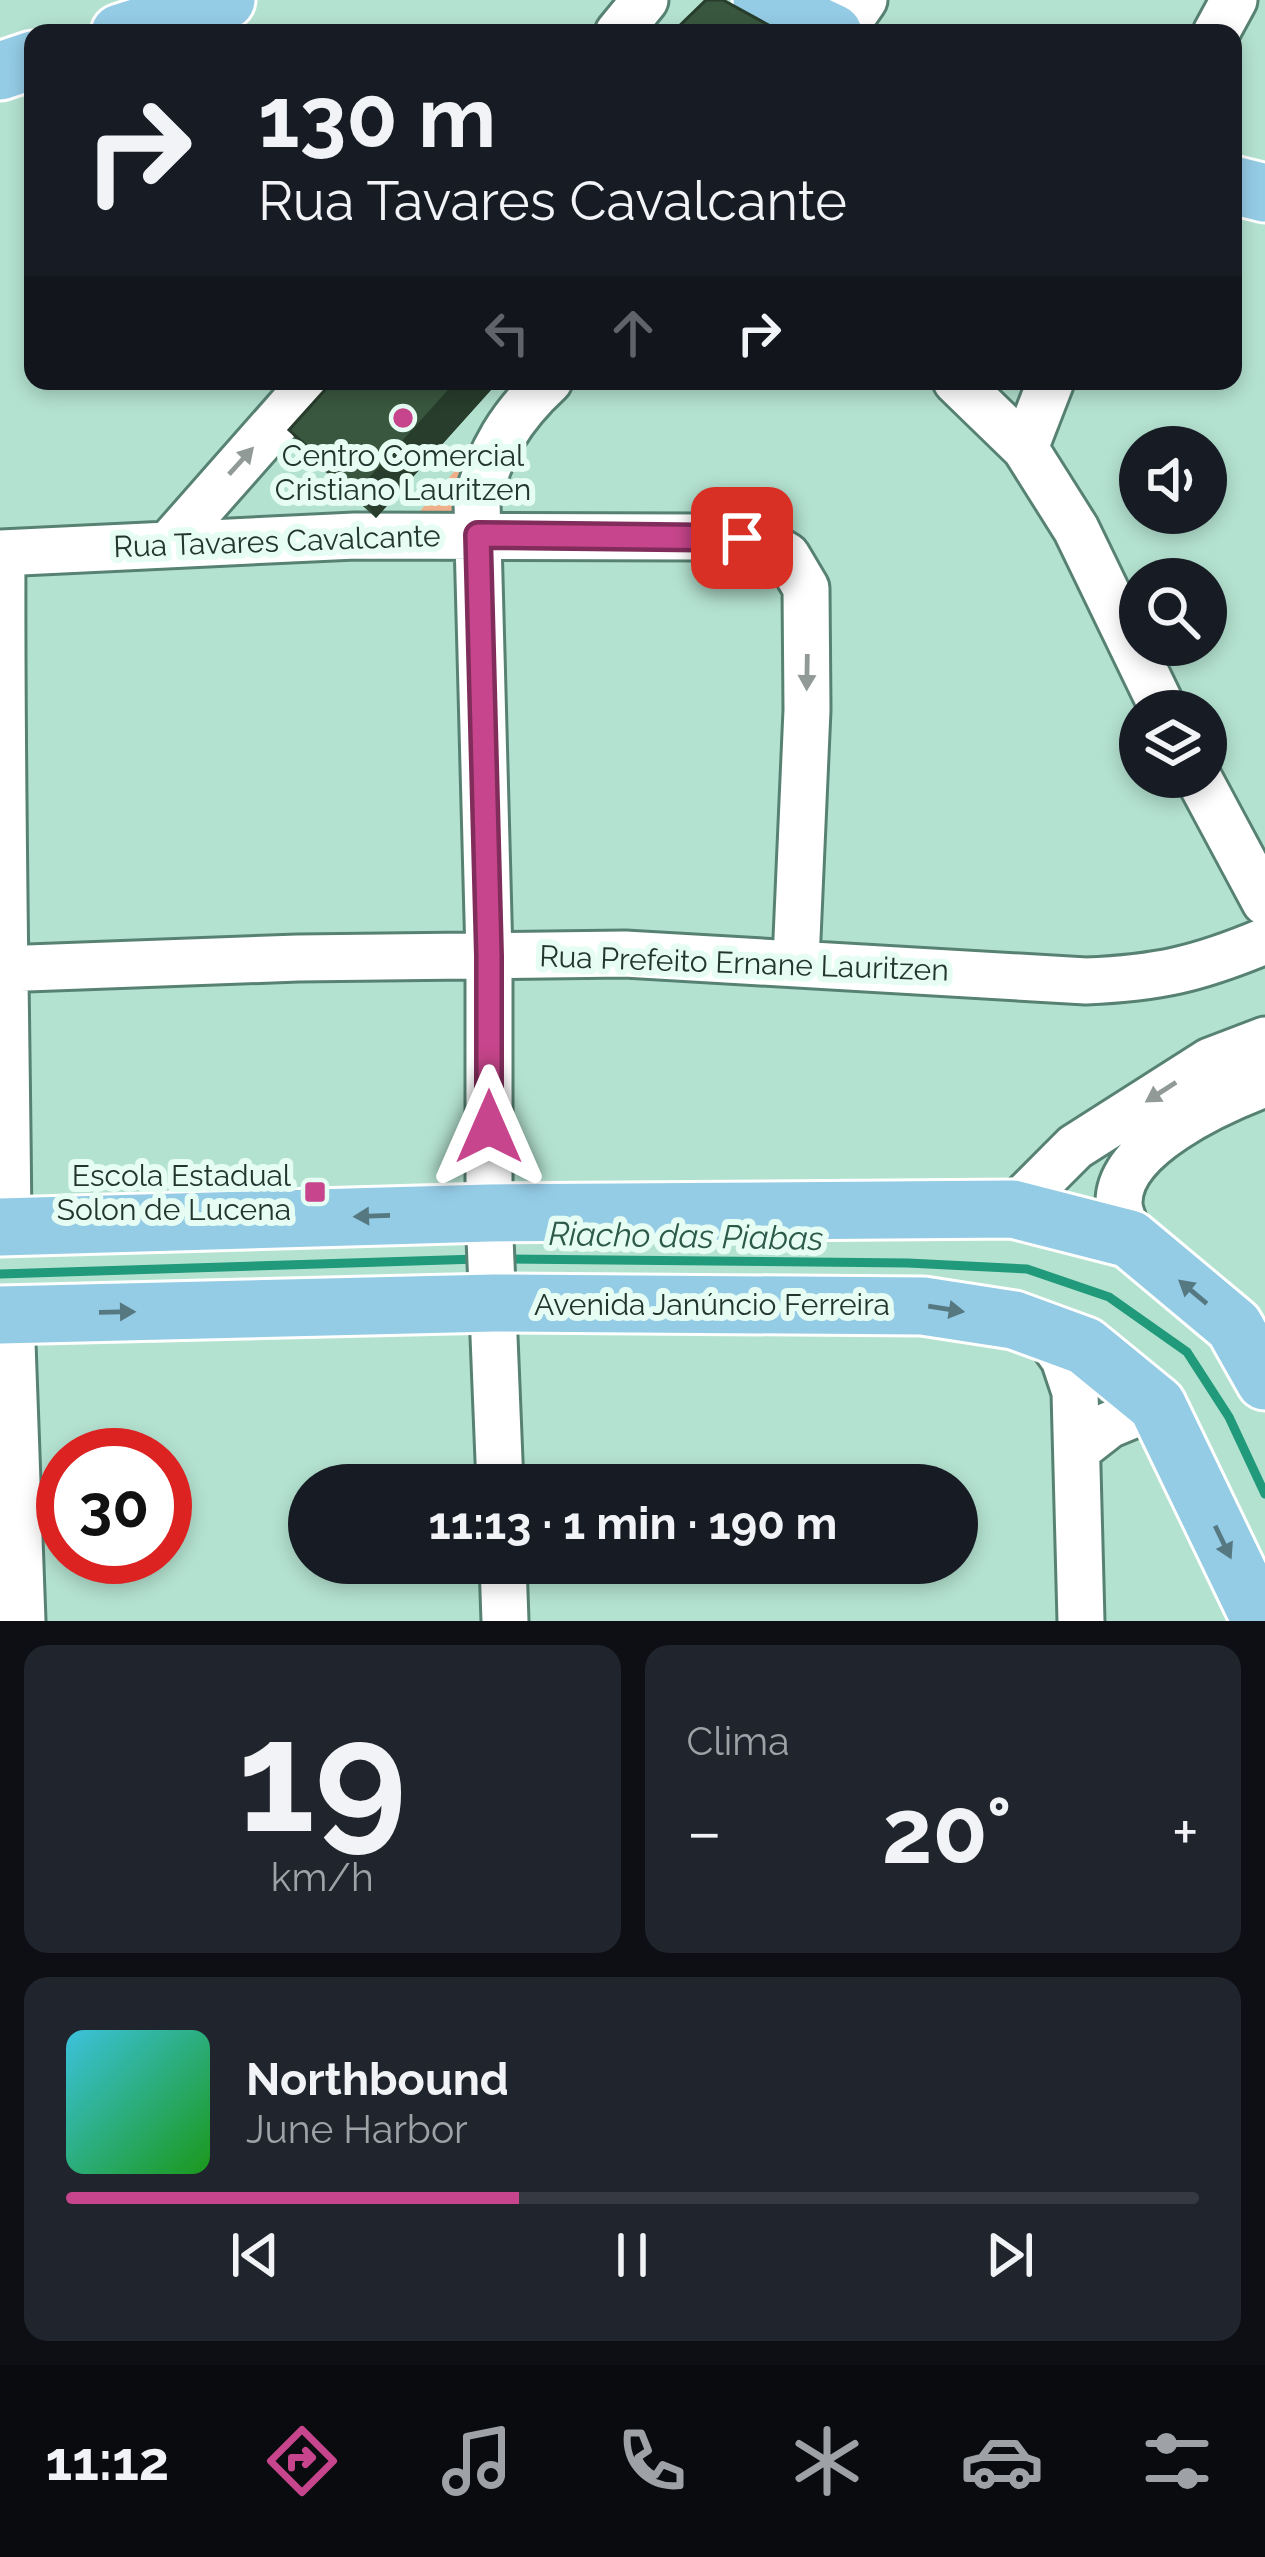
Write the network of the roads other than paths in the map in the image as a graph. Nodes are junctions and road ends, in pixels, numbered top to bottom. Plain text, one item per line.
1 (226, 0) edge
2 (645, 0) edge
3 (762, 0) edge
4 (864, 0) edge
5 (135, 19) edge
6 (625, 24) edge
7 (817, 24) edge
8 (844, 24) edge
9 (305, 390) edge
10 (539, 390) edge
11 (965, 390) edge
12 (1048, 390) edge
13 (1025, 448) junction
14 (478, 535) junction
15 (171, 542) junction
16 (1, 553) edge
17 (1154, 690) edge
18 (1209, 798) edge
19 (0, 848) edge
20 (1265, 902) edge
21 (1265, 941) edge
22 (489, 956) junction
23 (796, 961) junction
24 (3, 969) edge
25 (1265, 1040) edge
26 (1265, 1084) edge
27 (1012, 1209) junction
28 (489, 1213) junction
29 (4, 1227) edge
30 (1130, 1239) junction
31 (494, 1304) junction
32 (6, 1315) edge
33 (1042, 1328) junction
34 (1265, 1381) edge
35 (1157, 1405) junction
36 (1077, 1450) junction
37 (499, 1464) edge
38 (504, 1584) edge
39 (22, 1621) edge
40 (505, 1621) edge
41 (1081, 1621) edge
42 (1261, 1621) edge

1 - 5 main road
2 - 6 street
3 - 7 main road
4 - 8 street
15 -> 9 street
10 - 14 street
11 - 13 street
12 - 13 street
13 - 17 street
14 - 15 street, Rua Tavares Cavalcante
14 - 22 street
14 -> 23 street, Rua Tavares Cavalcante
15 - 16 street, Rua Tavares Cavalcante
16 - 19 street
18 - 20 street
19 - 24 street
21 - 23 street, Rua Prefeito Ernane Lauritzen
22 - 23 street, Rua Prefeito Ernane Lauritzen
22 - 24 street, Rua Prefeito Ernane Lauritzen
22 - 28 street
24 - 29 street
25 -> 27 street
26 - 30 street
27 - 28 main road
27 - 30 main road
28 -> 29 main road
28 - 31 street
34 -> 30 main road
32 -> 31 main road, Avenida Janúncio Ferreira
31 -> 33 main road, Avenida Janúncio Ferreira
31 - 37 street
32 - 39 street
33 - 35 main road, Avenida Janúncio Ferreira
33 - 36 street
35 - 36 street
35 -> 42 main road, Avenida Janúncio Ferreira
36 - 41 street
38 - 40 street

